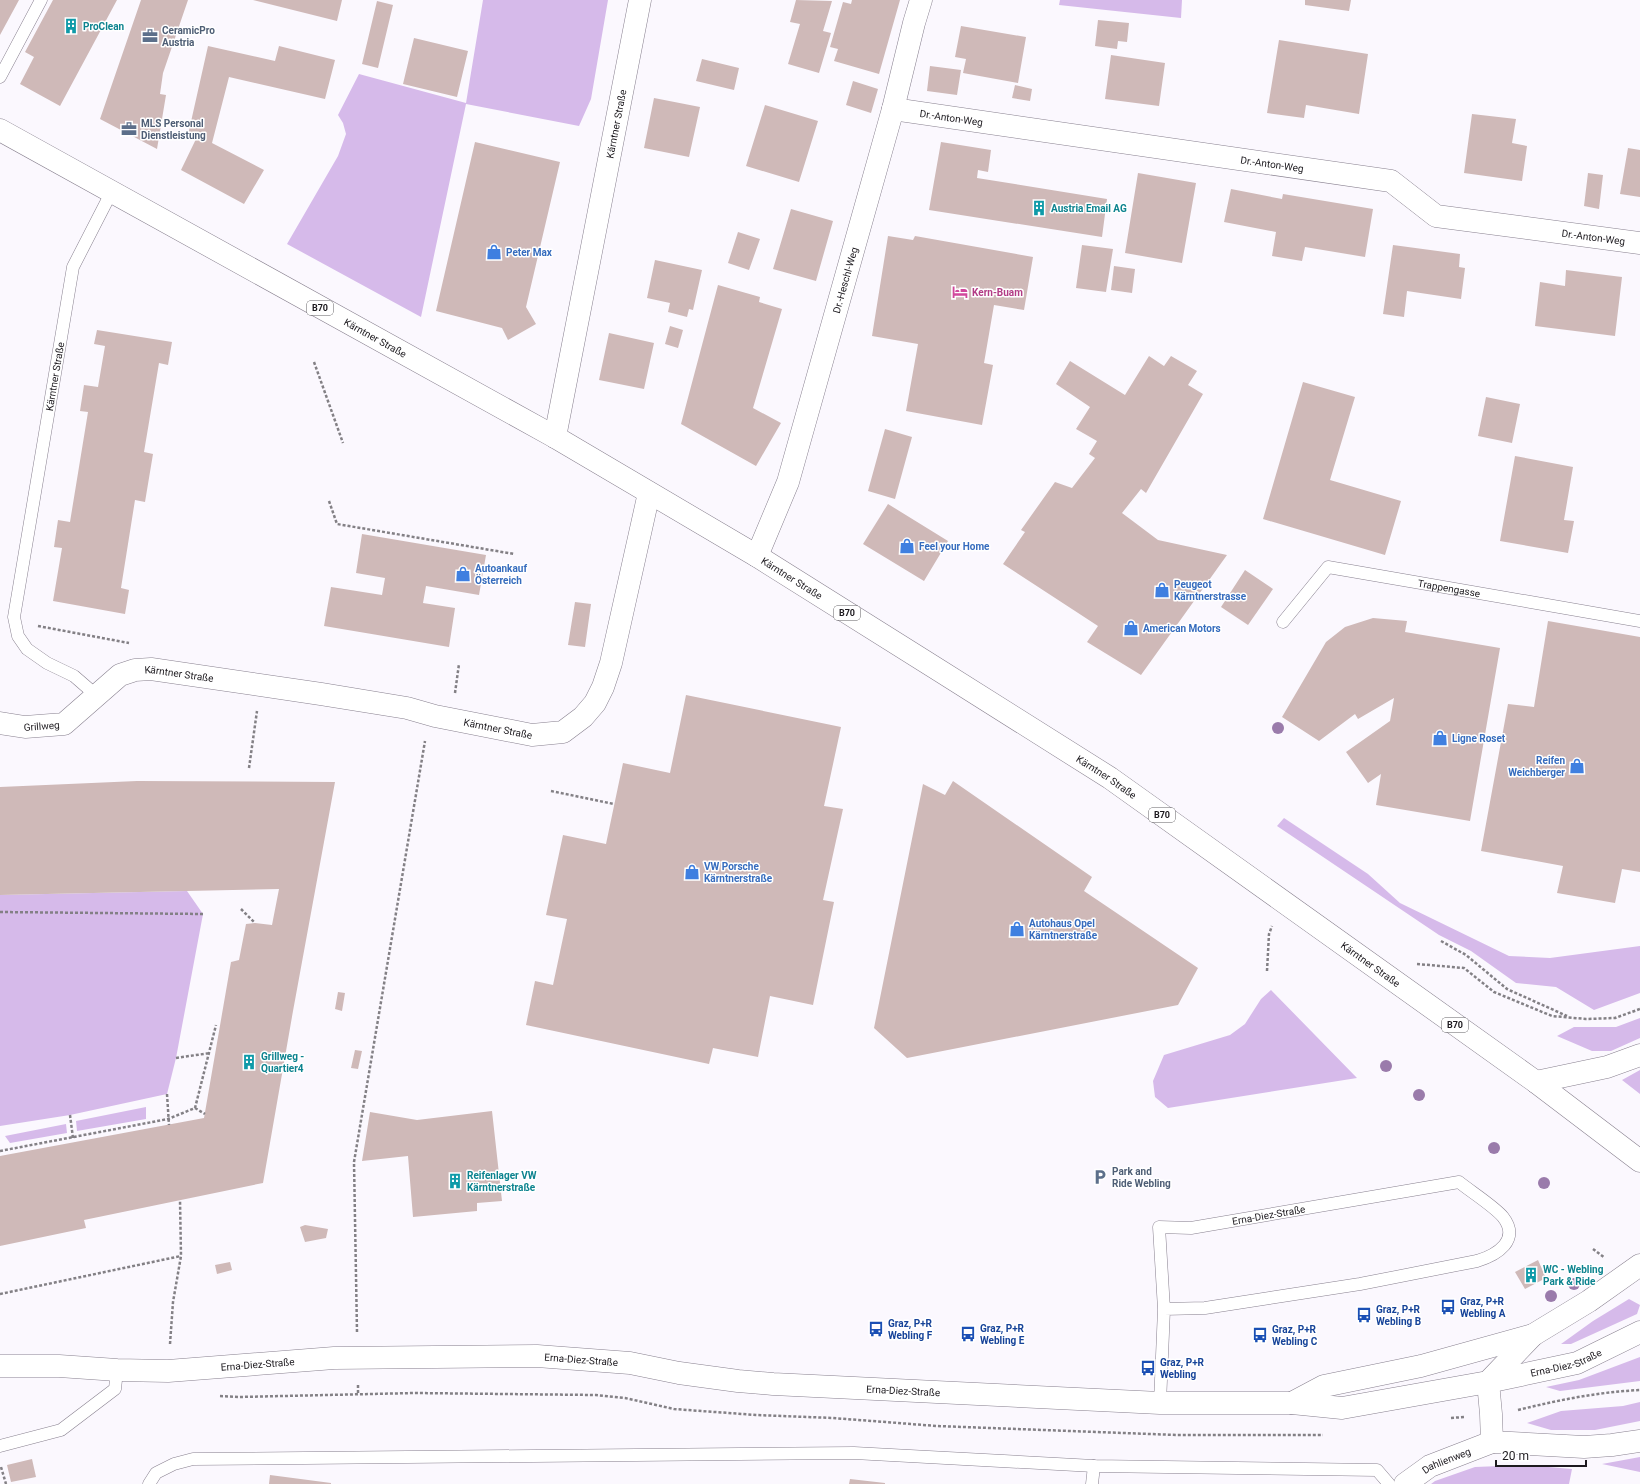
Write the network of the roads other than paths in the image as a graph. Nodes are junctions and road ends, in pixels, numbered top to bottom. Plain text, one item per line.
1 (41, 0) edge
2 (640, 0) edge
3 (921, 0) edge
4 (0, 77) edge
5 (893, 110) junction
6 (0, 130) edge
7 (111, 193) junction
8 (1640, 243) edge
9 (555, 437) junction
10 (650, 493) junction
11 (757, 556) junction
12 (1640, 621) edge
13 (1283, 622) dead end
14 (97, 696) junction
15 (0, 723) edge
16 (1640, 1055) edge
17 (1536, 1082) junction
18 (1640, 1161) edge
19 (1640, 1265) edge
20 (1164, 1309) junction
21 (1640, 1332) edge
22 (1533, 1335) junction
23 (0, 1366) edge
24 (117, 1370) junction
25 (1488, 1382) junction
26 (1160, 1403) junction
27 (1292, 1403) junction
28 (1640, 1441) edge
29 (1492, 1442) junction
30 (0, 1446) edge
31 (1094, 1466) junction
32 (149, 1484) edge
33 (1092, 1484) edge
34 (1389, 1484) edge
35 (1405, 1484) edge

1 - 4 lane
2 - 9 street, Kärntner Straße
3 - 5 street, Dr.-Heschl-Weg
5 - 8 street, Dr.-Anton-Weg
5 - 11 street, Dr.-Heschl-Weg
6 - 7 street, Kärntner Straße / B70
7 - 9 street, Kärntner Straße / B70
7 - 14 lane, Kärntner Straße
9 - 10 street, Kärntner Straße / B70
10 - 11 street, Kärntner Straße / B70
10 - 14 street, Kärntner Straße
11 - 17 street, Kärntner Straße / B70
12 - 13 lane, Trappengasse
14 - 15 street, Grillweg
16 - 17 street
17 - 18 street, Kärntner Straße / B70
19 - 22 street, Erna-Diez-Straße
20 - 20 lane, Erna-Diez-Straße
20 - 26 lane, Erna-Diez-Straße
21 - 25 street, Erna-Diez-Straße
22 - 25 street, Erna-Diez-Straße
22 - 27 street, Erna-Diez-Straße
23 - 24 street, Erna-Diez-Straße
24 - 26 street, Erna-Diez-Straße
24 - 30 lane
25 - 27 street, Erna-Diez-Straße
25 - 29 street
26 - 27 street, Erna-Diez-Straße
28 - 29 street
29 - 35 street, Dahlienweg
31 - 32 lane
31 - 33 lane
31 - 34 lane

